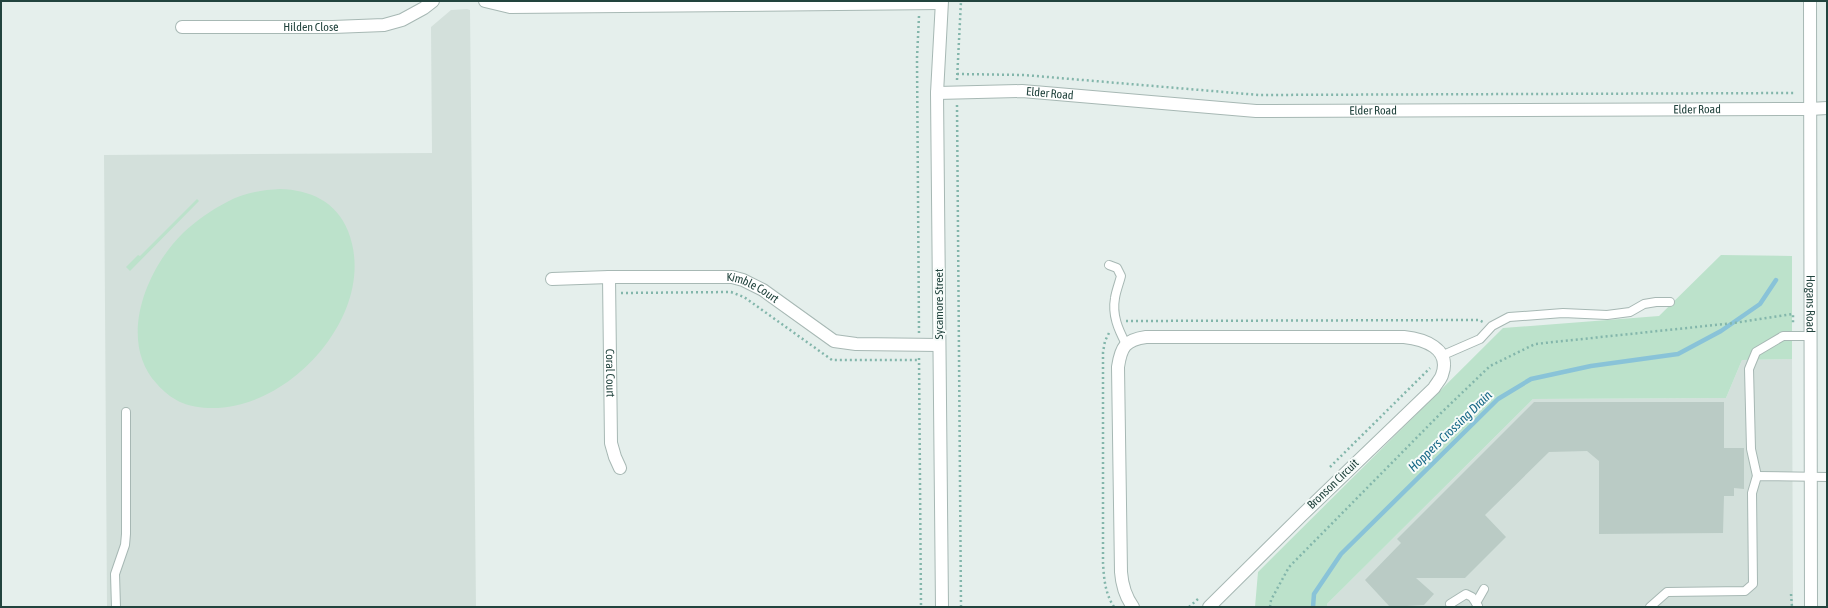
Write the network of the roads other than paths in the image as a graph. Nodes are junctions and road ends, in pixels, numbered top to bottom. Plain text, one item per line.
1 (433, 1) edge
2 (485, 1) edge
3 (1810, 1) edge
4 (941, 2) edge
5 (182, 27) dead end
6 (937, 93) junction
7 (1827, 108) edge
8 (1810, 109) junction
9 (1109, 265) dead end
10 (609, 277) junction
11 (552, 280) dead end
12 (1670, 302) dead end
13 (1810, 336) junction
14 (1126, 344) junction
15 (939, 345) junction
16 (1441, 356) junction
17 (126, 412) dead end
18 (620, 468) dead end
19 (1756, 476) junction
20 (1811, 476) junction
21 (1827, 477) edge
22 (1484, 589) dead end
23 (1450, 604) dead end
24 (1478, 605) edge
25 (116, 607) edge
26 (942, 607) edge
27 (1133, 607) edge
28 (1209, 607) edge
29 (1650, 607) edge
30 (1811, 607) edge

1 - 5 street, Hilden Close
2 - 4 street
3 - 8 street, Hogans Road
4 - 6 street, Sycamore Street
6 - 8 street, Elder Road
6 - 15 street, Sycamore Street
7 - 8 street, Elder Road
8 - 13 street, Hogans Road
9 - 14 lane
10 - 11 street, Kimble Court
10 - 15 street, Kimble Court
10 - 18 street, Coral Court
12 - 16 lane
13 - 19 lane
13 - 20 street, Hogans Road
14 - 16 street
14 - 27 street
15 - 26 street, Sycamore Street
16 - 28 street, Bronson Circuit
17 - 25 lane
19 - 20 lane
19 - 29 lane
20 - 21 lane
20 - 30 street, Hogans Road
22 - 24 lane
23 - 24 lane

